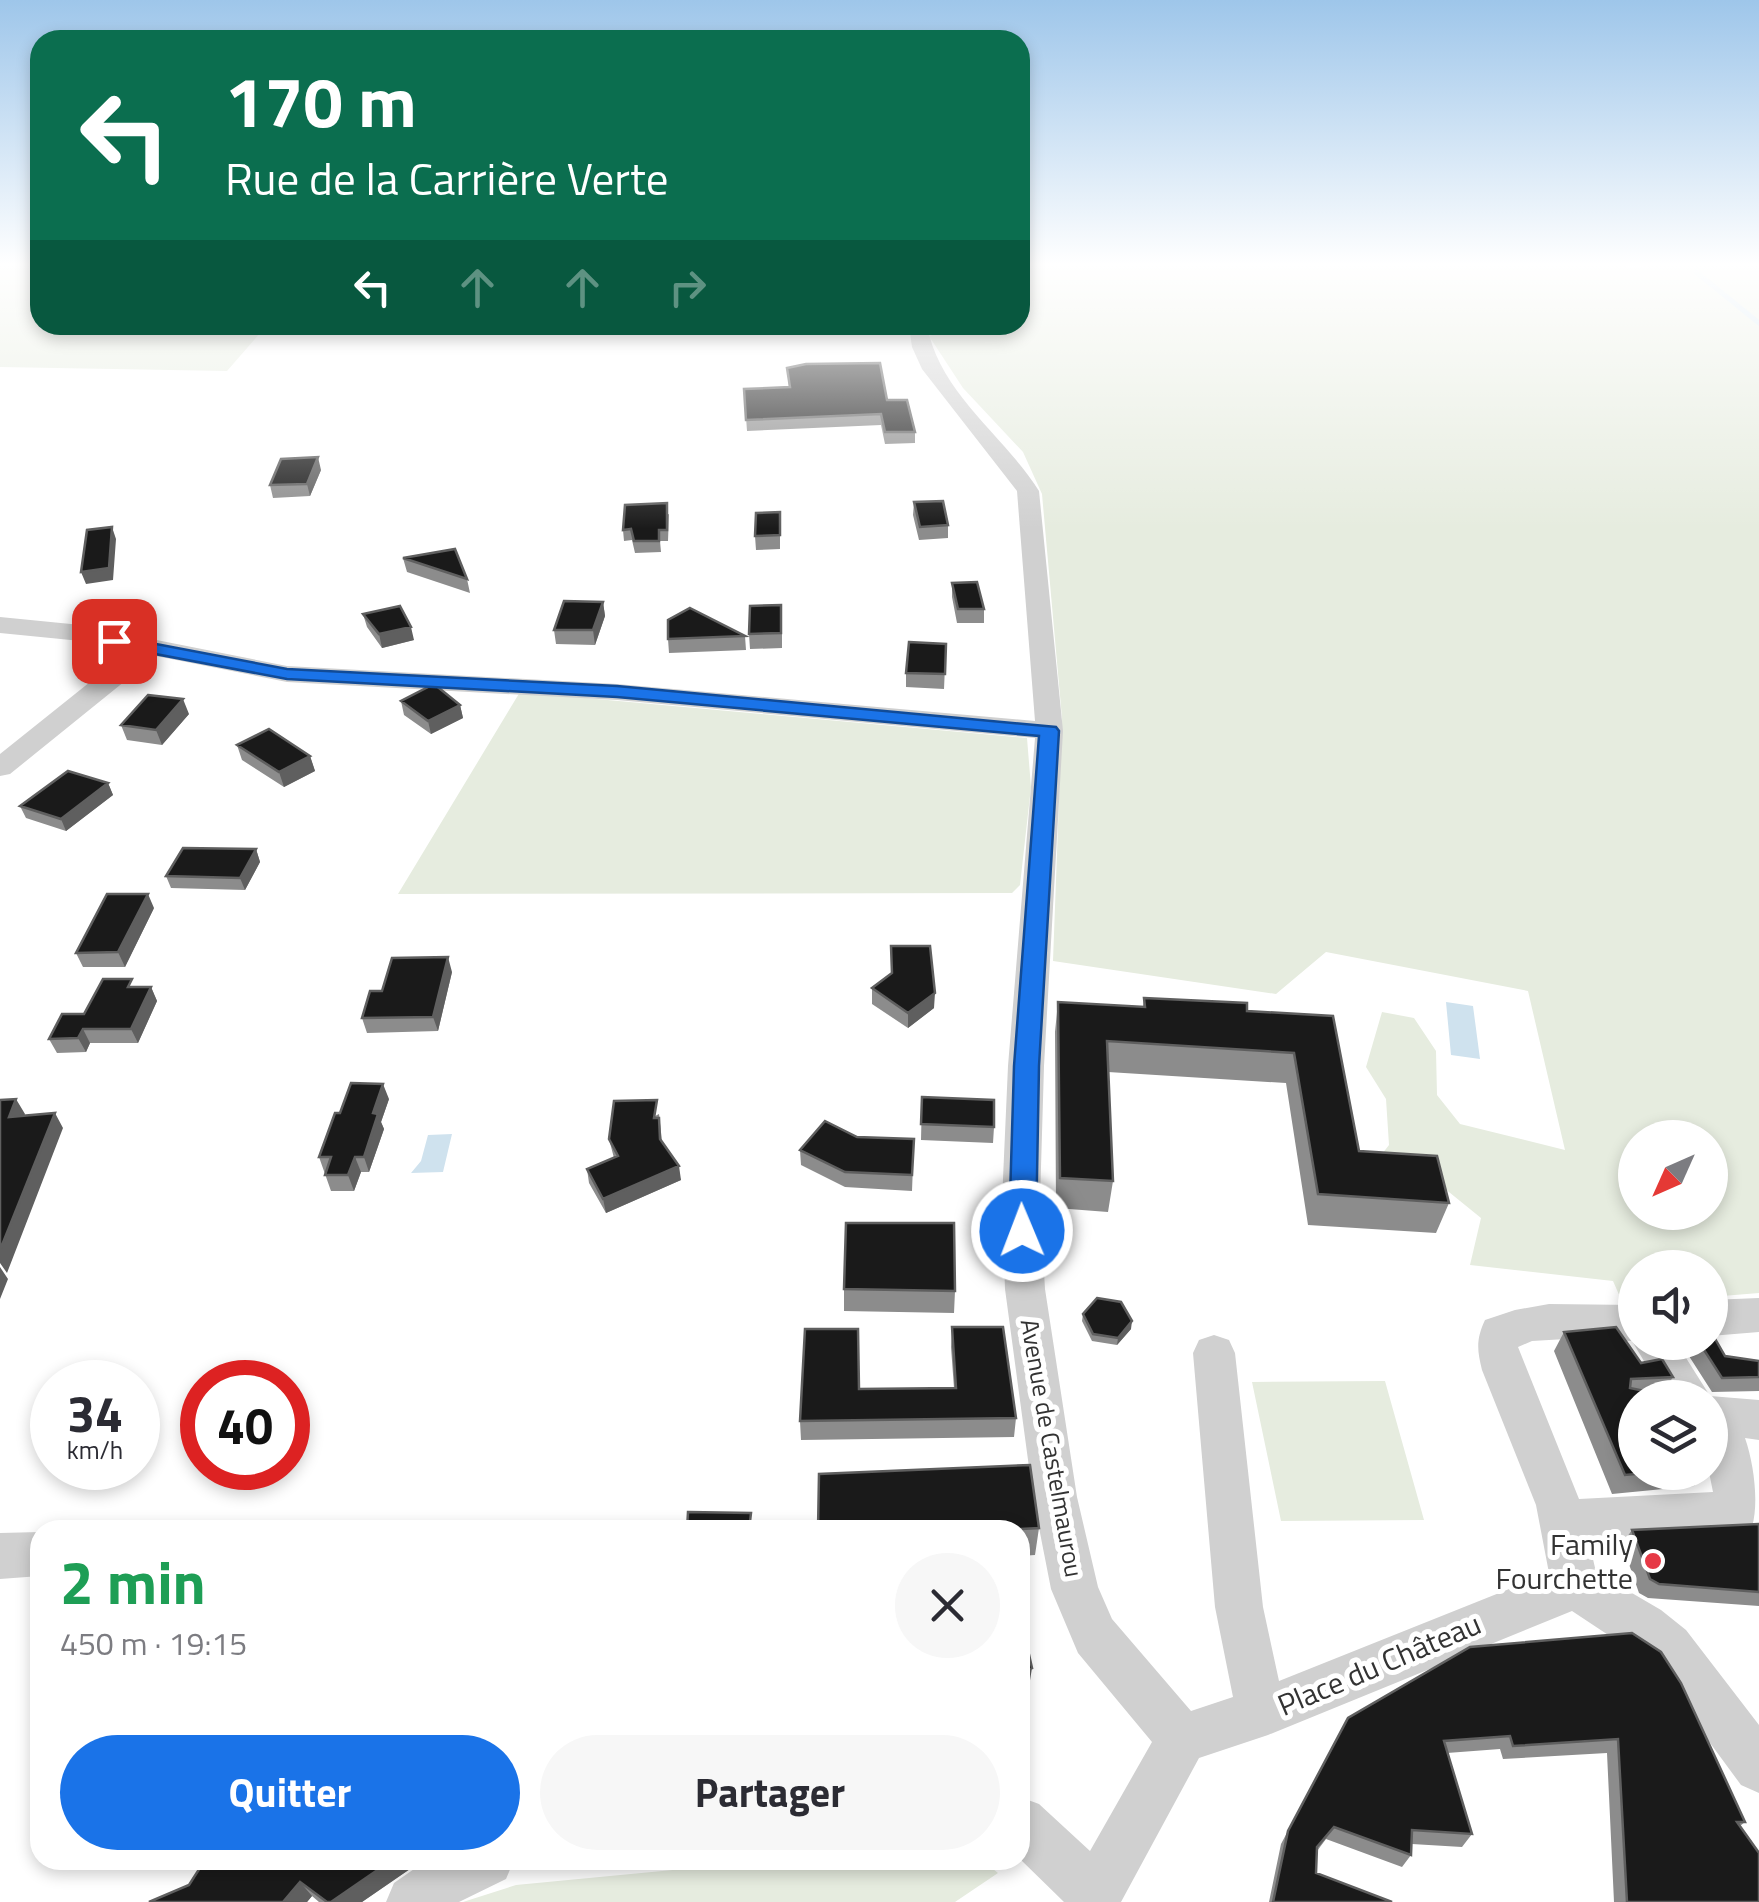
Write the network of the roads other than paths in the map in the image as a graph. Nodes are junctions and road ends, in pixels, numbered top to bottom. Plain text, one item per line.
1 (923, 351) edge
2 (0, 624) edge
3 (148, 649) junction
4 (1049, 731) junction
5 (0, 768) edge
6 (1759, 1315) edge
7 (1728, 1317) edge
8 (1618, 1323) edge
9 (1214, 1353) dead end
10 (1728, 1417) edge
11 (1759, 1420) edge
12 (1728, 1460) edge
13 (1564, 1522) junction
14 (1748, 1522) edge
15 (30, 1554) edge
16 (0, 1556) edge
17 (1575, 1586) junction
18 (1268, 1710) junction
19 (1182, 1740) junction
20 (1759, 1767) edge
21 (1030, 1833) edge
22 (464, 1870) edge
23 (1094, 1898) edge
24 (413, 1902) edge

1 - 4 street, Avenue de Castelmaurou
2 - 3 street
3 - 4 street
3 - 5 street
4 - 19 street, Avenue de Castelmaurou
6 - 7 street
8 - 13 street
9 - 18 street
10 - 11 street
12 - 14 street
13 - 14 street
13 - 17 street
15 - 16 street
17 - 18 street, Place du Château
17 - 20 street
18 - 19 street, Place du Château
19 - 23 street
21 - 23 street
22 - 24 street

